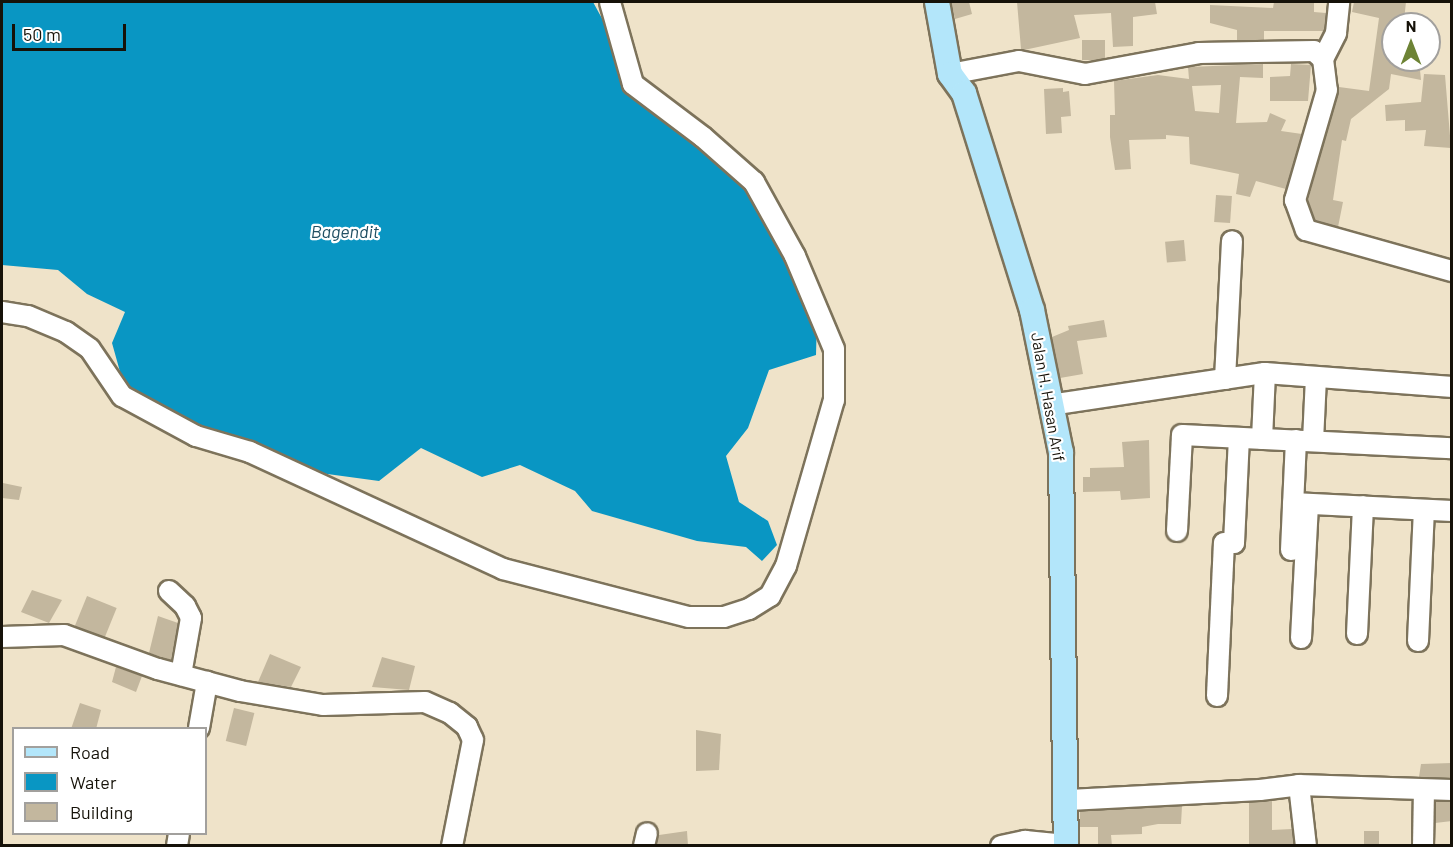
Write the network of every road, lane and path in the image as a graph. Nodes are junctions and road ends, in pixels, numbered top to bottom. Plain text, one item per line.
1 (610, 2) edge
2 (937, 2) edge
3 (1339, 2) edge
4 (1323, 59) junction
5 (950, 74) junction
6 (1232, 241) dead end
7 (1452, 272) edge
8 (2, 312) edge
9 (1266, 373) junction
10 (1316, 377) junction
11 (1225, 379) junction
12 (1452, 387) edge
13 (1050, 405) junction
14 (1239, 438) junction
15 (1262, 439) junction
16 (1304, 441) junction
17 (1452, 448) edge
18 (1300, 503) junction
19 (1364, 507) junction
20 (1424, 510) junction
21 (1452, 511) edge
22 (1177, 531) dead end
23 (1291, 550) dead end
24 (168, 591) dead end
25 (1357, 634) dead end
26 (2, 637) edge
27 (1301, 638) dead end
28 (1418, 641) dead end
29 (181, 675) junction
30 (207, 682) junction
31 (1217, 696) dead end
32 (199, 727) edge
33 (1299, 785) junction
34 (1424, 790) junction
35 (1452, 790) edge
36 (1068, 800) junction
37 (1066, 845) edge
38 (452, 846) edge
39 (1001, 846) edge
40 (1306, 846) edge
41 (1423, 846) edge

1 - 8 street
2 - 5 main road, Jalan H. Hasan Arif
3 - 4 street
4 - 5 street
4 - 7 street
5 - 13 main road, Jalan H. Hasan Arif
6 - 11 street
9 - 10 street
9 - 11 street
9 - 15 street
10 - 12 street
10 - 16 street
11 - 13 street
13 - 36 main road, Jalan H. Hasan Arif
14 - 15 street
14 - 22 street
14 - 31 street
15 - 16 street
16 - 17 street
16 - 18 street
18 - 19 street
18 - 23 street
18 - 27 street
19 - 20 street
19 - 25 street
20 - 21 street
20 - 28 street
24 - 29 street
26 - 29 street
29 - 30 street
30 - 32 street
30 - 38 street
33 - 34 street
33 - 36 street
33 - 40 street
34 - 35 street
34 - 41 street
36 - 37 main road, Jalan H. Hasan Arif
37 - 39 street

